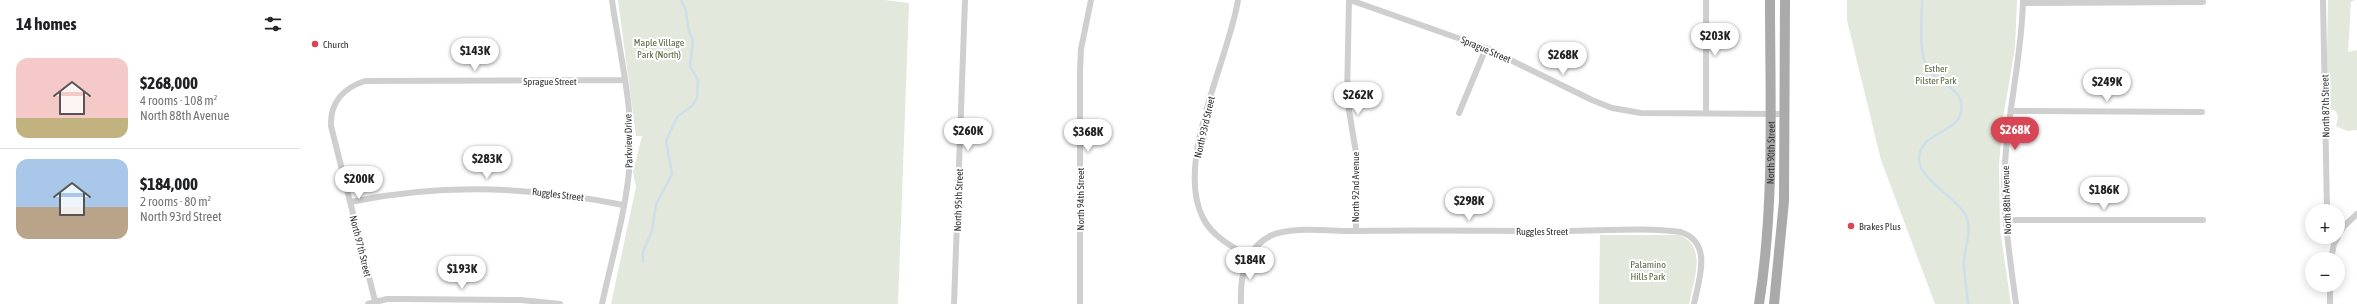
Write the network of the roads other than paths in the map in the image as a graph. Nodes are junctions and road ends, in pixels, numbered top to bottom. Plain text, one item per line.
1 (612, 0) edge
2 (965, 0) edge
3 (1091, 0) edge
4 (1238, 0) edge
5 (1349, 0) edge
6 (1706, 0) edge
7 (1770, 0) edge
8 (1785, 0) edge
9 (2323, 0) edge
10 (2023, 1) edge
11 (2203, 2) dead end
12 (1486, 48) junction
13 (624, 80) junction
14 (338, 98) joint
15 (2011, 111) junction
16 (2202, 112) dead end
17 (1460, 113) dead end
18 (1706, 113) junction
19 (1770, 113) junction
20 (1785, 114) junction
21 (350, 202) junction
22 (2327, 204) edge
23 (623, 205) junction
24 (2357, 214) edge
25 (2006, 220) junction
26 (2203, 220) dead end
27 (2345, 225) edge
28 (1356, 231) junction
29 (1249, 256) junction
30 (2330, 292) edge
31 (375, 301) junction
32 (368, 304) edge
33 (560, 304) edge
34 (602, 304) edge
35 (954, 304) edge
36 (1080, 304) edge
37 (1241, 304) edge
38 (1694, 304) edge
39 (1760, 304) edge
40 (1774, 304) edge
41 (2016, 304) edge
42 (2330, 304) edge

1 - 13 street, Parkview Drive
2 - 35 street, North 95th Street
3 - 36 street, North 94th Street
4 - 29 street, North 93rd Street
5 - 12 street, Sprague Street
5 - 28 street, North 92nd Avenue
6 - 18 street
7 - 19 main road, North 90th Street
8 - 20 main road, North 90th Street
9 - 22 street, North 87th Street
10 - 11 street
10 - 15 street, North 88th Avenue
12 - 17 street
12 - 18 street, Sprague Street
13 - 14 street, Sprague Street
13 - 23 street, Parkview Drive
14 - 21 street, North 97th Street
15 - 16 street
15 - 25 street, North 88th Avenue
18 - 19 street, Sprague Street
19 - 20 street, Sprague Street
19 - 39 main road, North 90th Street
20 - 40 main road, North 90th Street
21 - 23 street, Ruggles Street
21 - 31 street, North 97th Street
23 - 34 street, Parkview Drive
24 - 27 street
25 - 26 street
25 - 41 street, North 88th Avenue
28 - 29 street, Ruggles Street
28 - 38 street, Ruggles Street
29 - 37 street
30 - 42 street
31 - 32 street
31 - 33 street

